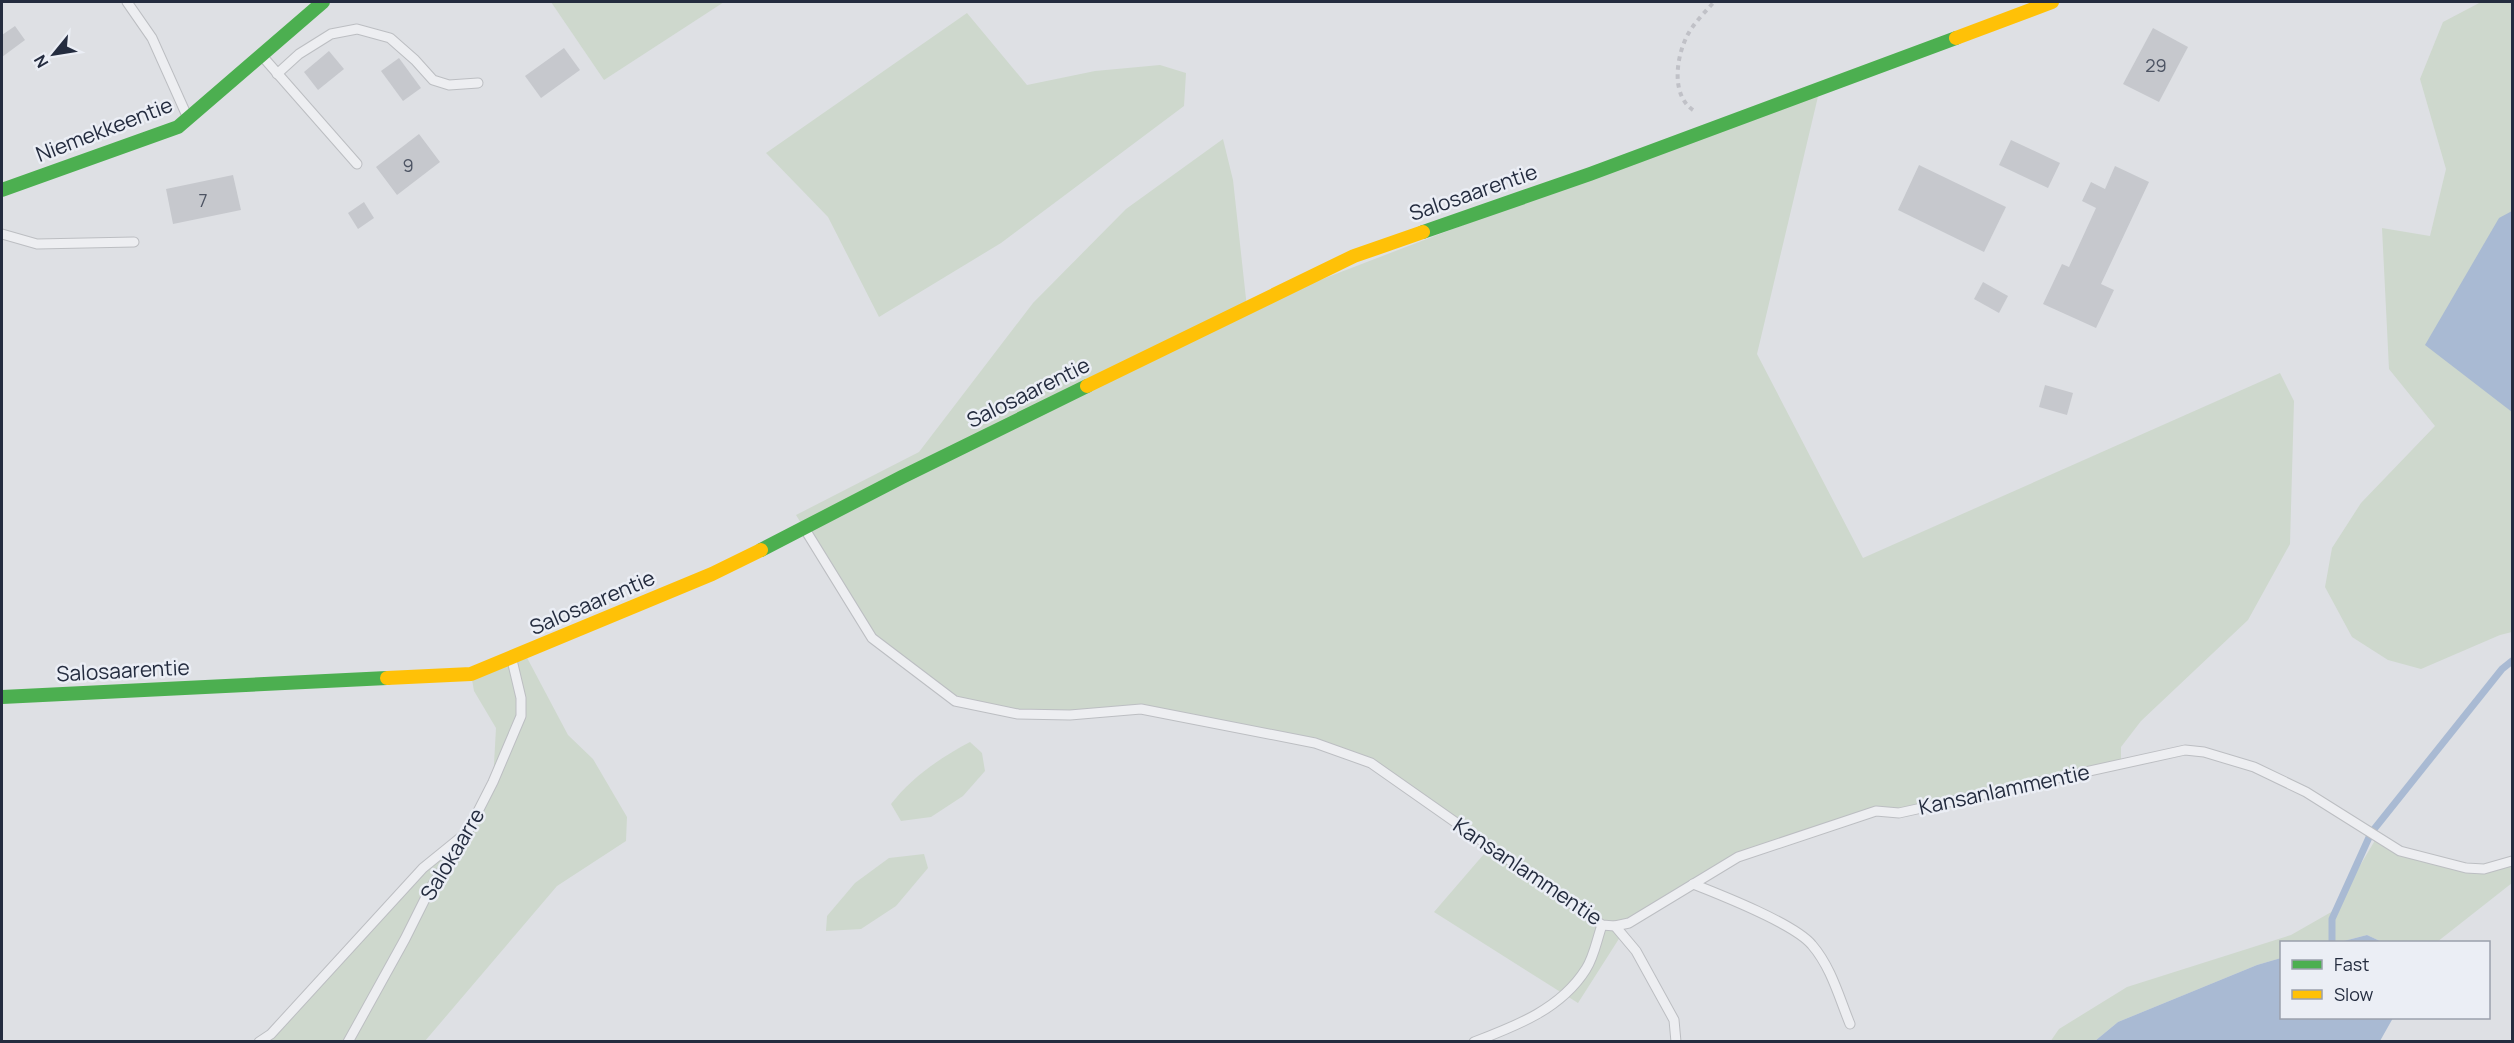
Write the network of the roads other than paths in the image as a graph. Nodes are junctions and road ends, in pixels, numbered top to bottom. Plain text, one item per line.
1 (127, 2) edge
2 (323, 2) edge
3 (2052, 2) edge
4 (261, 55) junction
5 (277, 74) junction
6 (478, 83) dead end
7 (188, 118) junction
8 (357, 164) dead end
9 (2, 190) edge
10 (2, 234) edge
11 (134, 242) dead end
12 (804, 529) junction
13 (512, 657) junction
14 (2, 697) edge
15 (468, 831) junction
16 (2512, 861) edge
17 (1693, 884) junction
18 (1602, 925) junction
19 (1615, 926) junction
20 (1851, 1023) dead end
21 (259, 1041) edge
22 (348, 1041) edge
23 (1474, 1041) edge
24 (1676, 1041) edge

1 - 7 lane
2 - 4 street, Niemekkeentie
3 - 12 street, Salosaarentie
4 - 5 lane
4 - 7 street, Niemekkeentie
5 - 6 lane
5 - 8 lane
7 - 9 street, Niemekkeentie
10 - 11 lane
12 - 13 street, Salosaarentie
12 - 18 lane, Kansanlammentie
13 - 14 street, Salosaarentie
13 - 15 lane, Salokaarre
15 - 21 lane
15 - 22 lane, Salokaarre
16 - 17 lane, Kansanlammentie
17 - 19 lane, Kansanlammentie
17 - 20 lane
18 - 19 lane, Kansanlammentie
18 - 23 lane
19 - 24 lane

